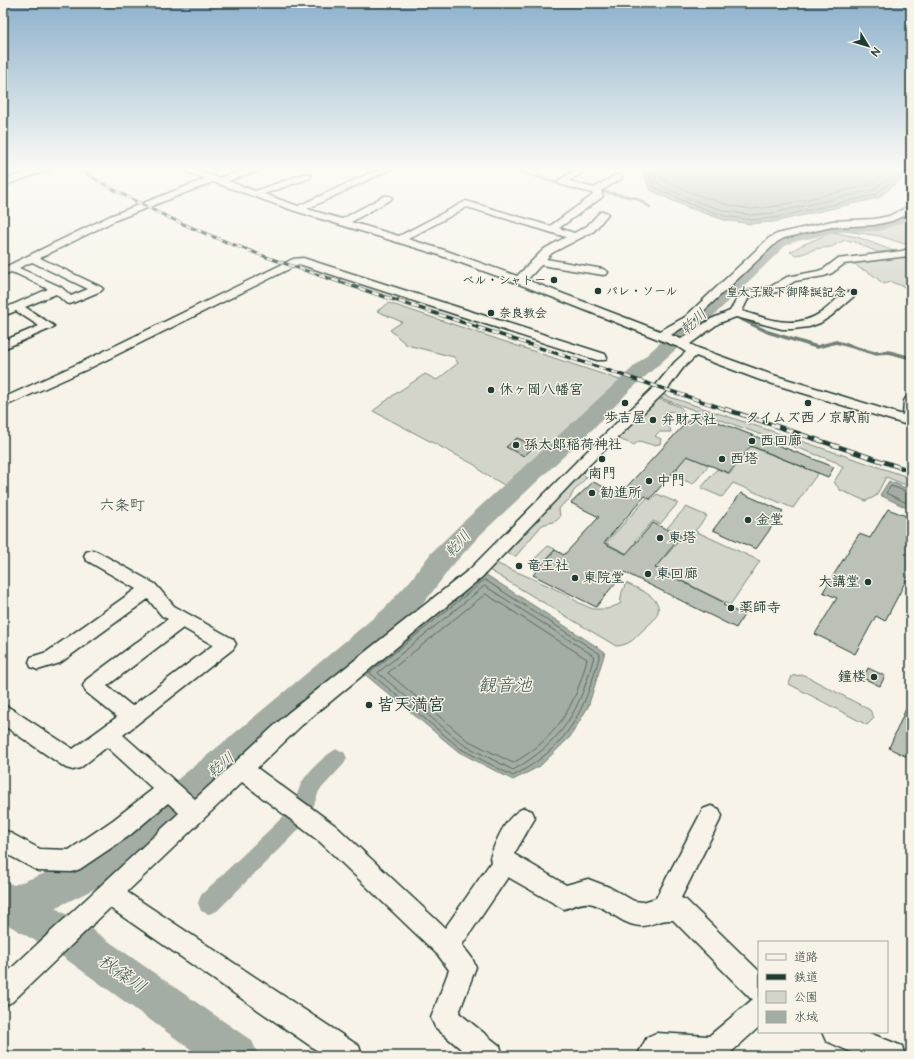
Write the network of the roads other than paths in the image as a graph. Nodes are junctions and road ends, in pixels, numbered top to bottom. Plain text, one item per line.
1 (113, 218) edge
2 (328, 218) edge
3 (350, 218) edge
4 (439, 218) edge
5 (516, 218) edge
6 (567, 218) edge
7 (597, 218) edge
8 (890, 218) edge
9 (371, 221) dead end
10 (342, 223) junction
11 (358, 228) junction
12 (552, 229) junction
13 (574, 236) junction
14 (399, 240) junction
15 (911, 251) edge
16 (32, 258) junction
17 (538, 261) junction
18 (6, 270) edge
19 (603, 272) dead end
20 (518, 280) junction
21 (57, 289) junction
22 (850, 294) dead end
23 (17, 307) junction
24 (3, 313) edge
25 (736, 313) junction
26 (661, 336) junction
27 (3, 346) edge
28 (688, 348) junction
29 (602, 357) dead end
30 (911, 401) edge
31 (3, 403) edge
32 (910, 422) edge
33 (92, 556) dead end
34 (149, 589) junction
35 (183, 618) junction
36 (38, 662) dead end
37 (3, 714) edge
38 (132, 718) junction
39 (108, 735) junction
40 (241, 769) junction
41 (168, 790) junction
42 (194, 812) junction
43 (711, 816) dead end
44 (524, 818) dead end
45 (3, 840) edge
46 (505, 862) junction
47 (109, 893) junction
48 (664, 907) junction
49 (447, 946) junction
50 (10, 986) edge
51 (758, 987) edge
52 (758, 1011) edge
53 (837, 1033) edge
54 (349, 1056) edge
55 (490, 1056) edge
56 (650, 1056) edge
57 (892, 1056) edge

1 - 16 street
2 - 10 street
3 - 10 street
4 - 14 street
5 - 12 street
6 - 12 street
7 - 13 street
8 - 26 street
9 - 11 street
10 - 11 street
11 - 14 street
12 - 13 street
13 - 17 street
14 - 20 street
15 - 25 street
16 - 18 street
16 - 21 street
17 - 19 street
17 - 20 street
18 - 21 street
20 - 26 street
21 - 23 street
22 - 25 street
23 - 24 street
23 - 27 street
25 - 28 street
26 - 28 street
28 - 32 street
28 - 40 street
29 - 31 street
30 - 32 street
33 - 34 street
34 - 35 street
34 - 36 street
35 - 38 street
35 - 38 street
37 - 39 street
38 - 39 street
39 - 41 street
40 - 42 street
40 - 49 street
41 - 42 street
41 - 45 street
42 - 47 street
43 - 48 street
44 - 46 street
46 - 48 street
46 - 49 street
47 - 50 street
47 - 54 street
48 - 51 street
49 - 55 street
52 - 56 street
53 - 57 street

